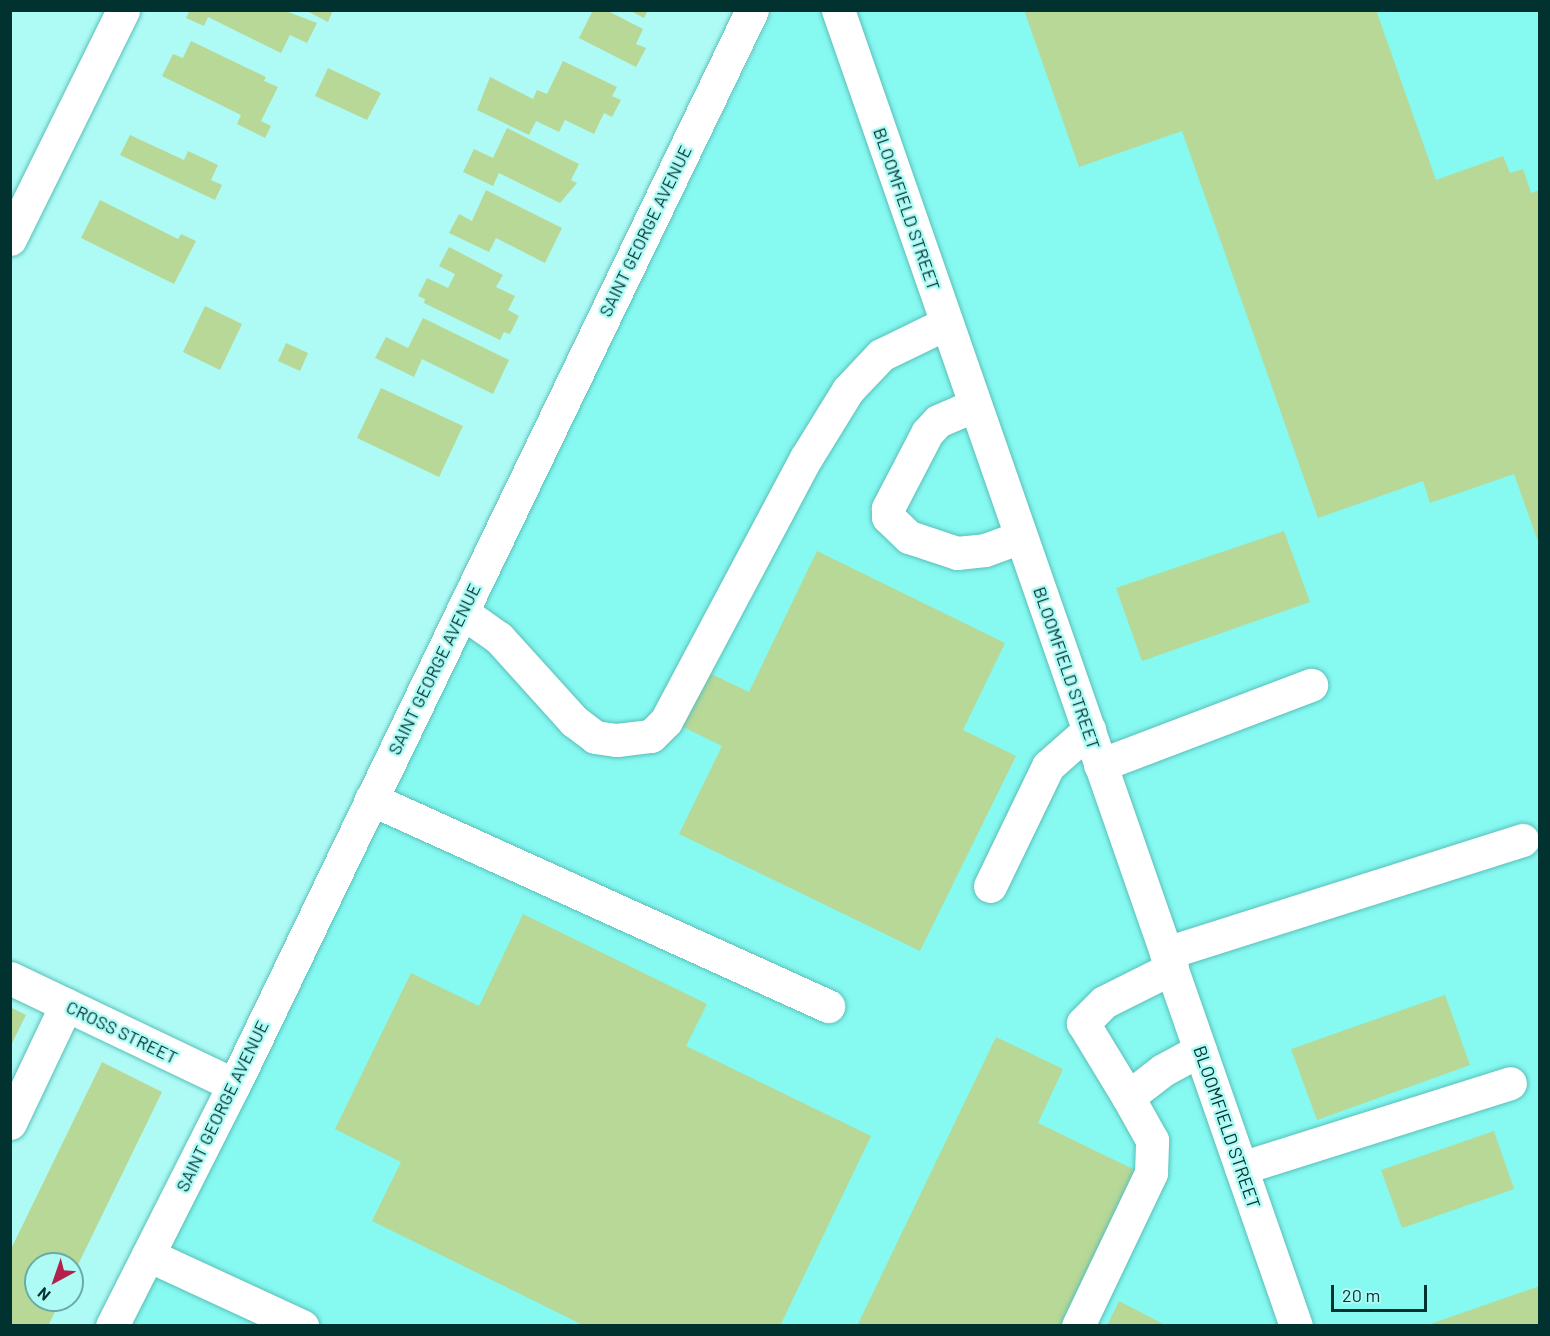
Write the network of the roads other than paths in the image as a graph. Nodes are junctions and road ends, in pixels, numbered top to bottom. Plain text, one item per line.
1 (123, 10) edge
2 (752, 10) edge
3 (838, 10) edge
4 (10, 239) edge
5 (947, 323) junction
6 (975, 405) junction
7 (1021, 537) junction
8 (462, 612) junction
9 (1311, 685) dead end
10 (1089, 730) junction
11 (1100, 765) junction
12 (372, 799) junction
13 (1523, 840) dead end
14 (990, 886) dead end
15 (1169, 961) junction
16 (10, 978) edge
17 (66, 1005) junction
18 (828, 1006) dead end
19 (1200, 1050) junction
20 (1510, 1083) dead end
21 (234, 1085) junction
22 (1128, 1097) junction
23 (10, 1123) edge
24 (1241, 1168) junction
25 (148, 1255) junction
26 (112, 1326) edge
27 (302, 1326) edge
28 (1078, 1326) edge
29 (1296, 1326) edge

1 - 4 street
2 - 8 street, SAINT GEORGE AVENUE
3 - 5 street, BLOOMFIELD STREET
5 - 6 street, BLOOMFIELD STREET
5 - 8 street
6 - 7 street, BLOOMFIELD STREET
6 - 7 street
7 - 10 street, BLOOMFIELD STREET
8 - 12 street, SAINT GEORGE AVENUE
9 - 11 street
10 - 11 street, BLOOMFIELD STREET
10 - 14 street
11 - 15 street, BLOOMFIELD STREET
12 - 18 street
12 - 21 street, SAINT GEORGE AVENUE
13 - 15 street
15 - 19 street, BLOOMFIELD STREET
15 - 22 street
16 - 17 street, CROSS STREET
17 - 21 street, CROSS STREET
17 - 23 street
19 - 22 street
19 - 24 street, BLOOMFIELD STREET
20 - 24 street
21 - 25 street, SAINT GEORGE AVENUE
22 - 28 street
24 - 29 street, BLOOMFIELD STREET
25 - 26 street, SAINT GEORGE AVENUE
25 - 27 street

